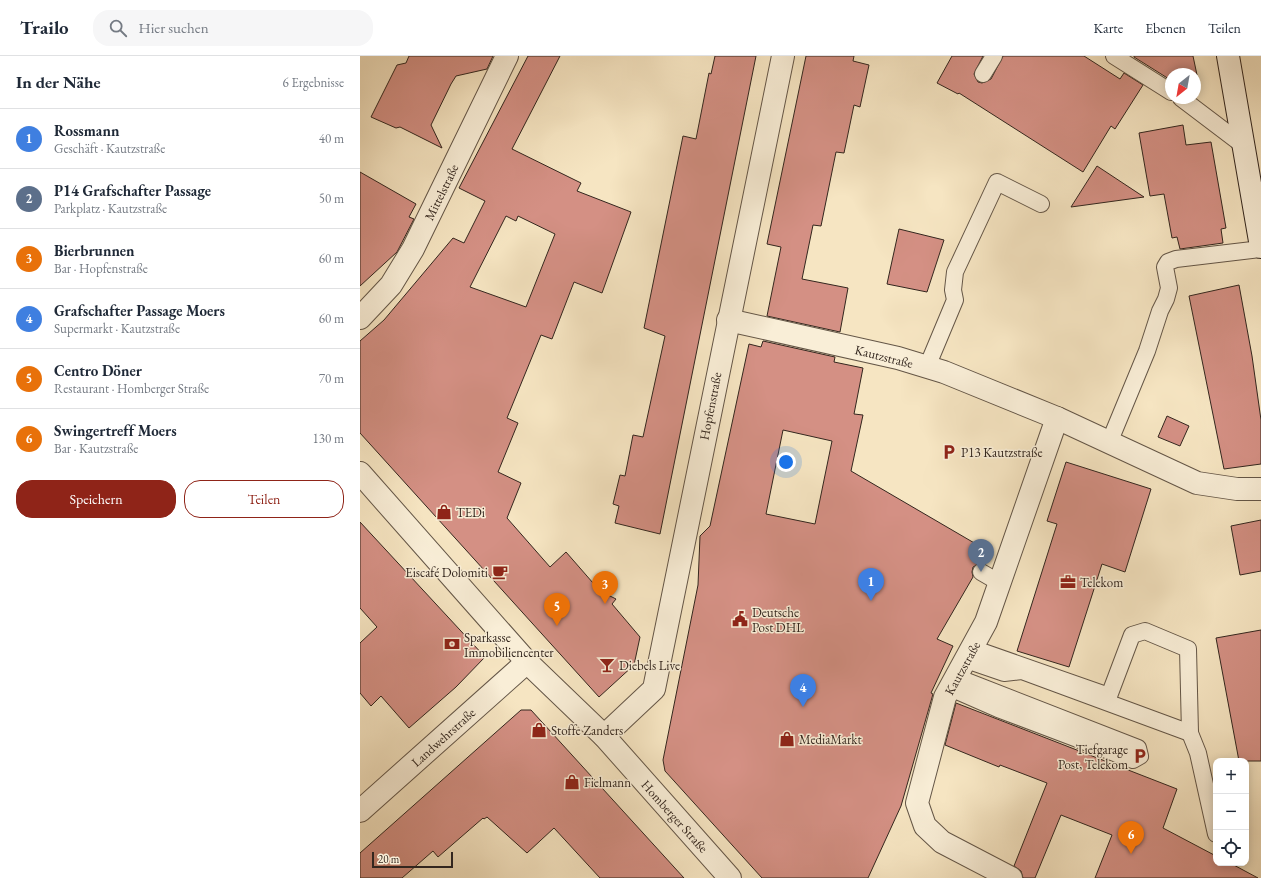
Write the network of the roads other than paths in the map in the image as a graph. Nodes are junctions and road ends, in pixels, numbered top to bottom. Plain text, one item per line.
1 (507, 56) edge
2 (783, 56) edge
3 (994, 56) edge
4 (1114, 56) edge
5 (1228, 56) edge
6 (983, 74) dead end
7 (1165, 88) edge
8 (1189, 104) edge
9 (1243, 145) junction
10 (1041, 204) dead end
11 (1261, 248) edge
12 (360, 318) edge
13 (728, 320) junction
14 (927, 367) junction
15 (1057, 418) junction
16 (1110, 443) junction
17 (360, 473) edge
18 (1261, 489) edge
19 (981, 572) dead end
20 (1000, 583) junction
21 (527, 662) junction
22 (961, 668) junction
23 (1190, 733) junction
24 (604, 736) junction
25 (360, 811) edge
26 (1215, 830) edge
27 (730, 878) edge
28 (1011, 878) edge

1 - 12 street, Mittelstraße
2 - 13 street, Hopfenstraße
3 - 6 lane
4 - 7 lane
5 - 9 street
8 - 9 lane
9 - 11 street
10 - 14 lane
11 - 16 lane
13 - 14 street, Kautzstraße
13 - 24 street, Hopfenstraße
14 - 15 street, Kautzstraße
15 - 16 street, Kautzstraße
15 - 20 street, Kautzstraße
16 - 18 street, Kautzstraße
17 - 21 street, Homberger Straße
19 - 20 lane
20 - 22 street, Kautzstraße
21 - 24 street, Homberger Straße
21 - 25 street, Landwehrstraße
22 - 22 lane
22 - 23 lane
22 - 23 lane
22 - 28 street, Kautzstraße
23 - 26 lane
24 - 27 street, Homberger Straße

